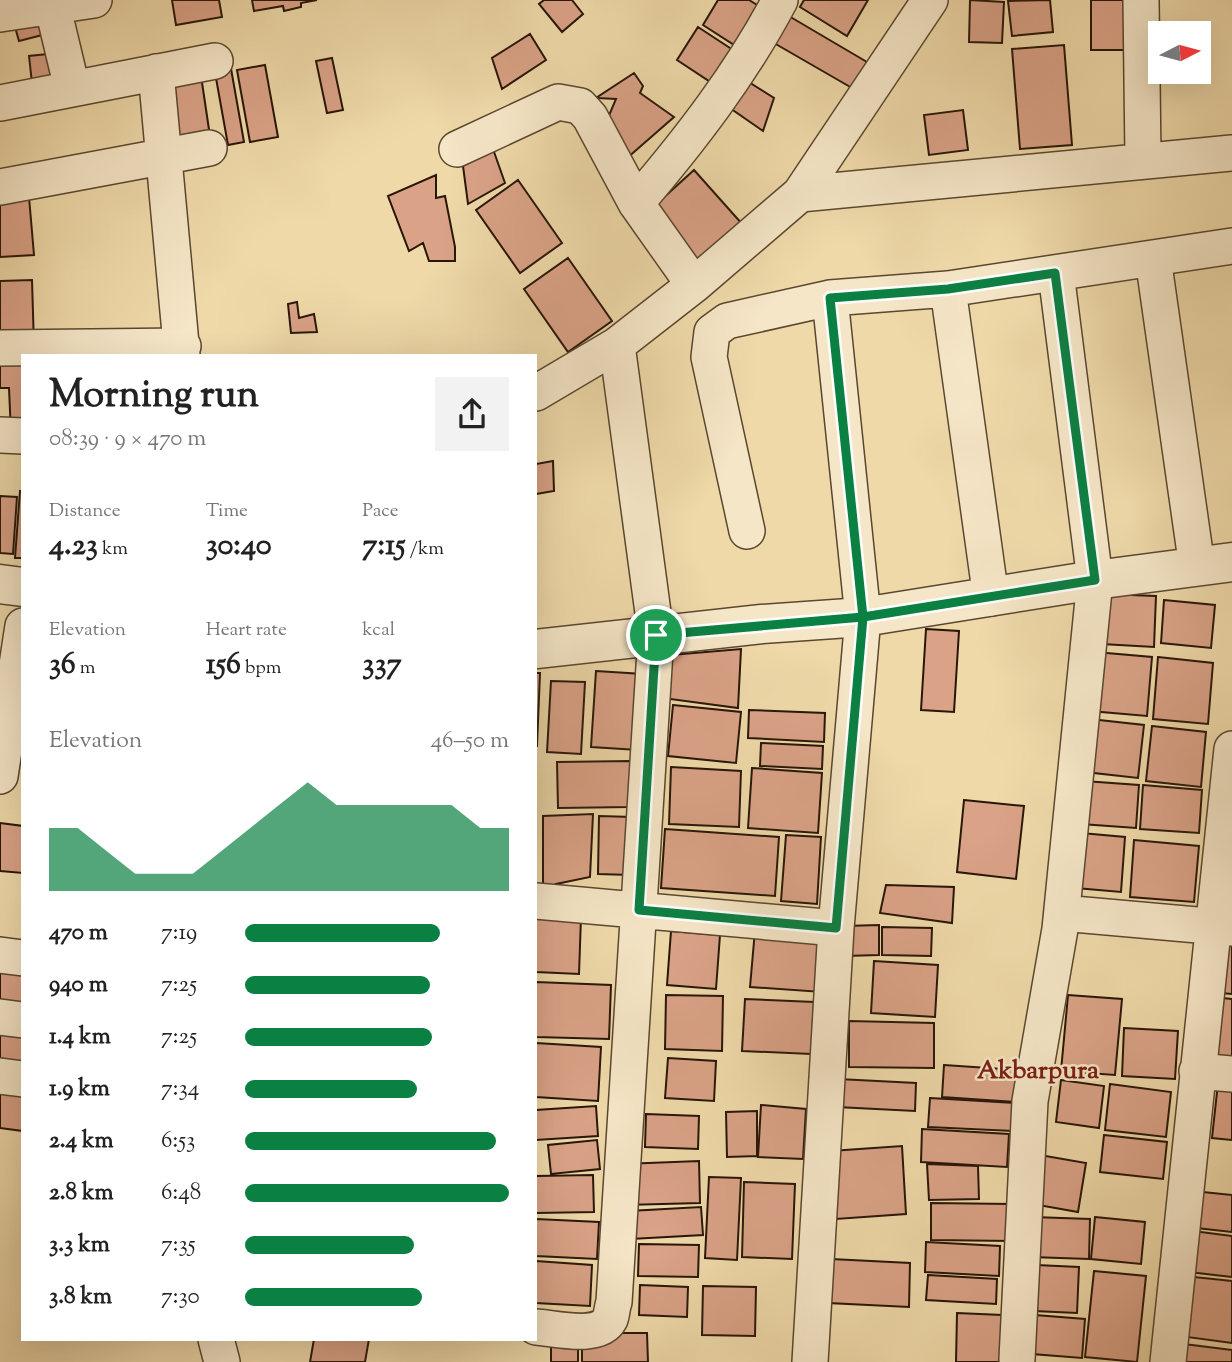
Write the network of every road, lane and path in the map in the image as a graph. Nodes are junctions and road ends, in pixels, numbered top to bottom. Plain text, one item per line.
1 (94, 0) edge
2 (780, 0) edge
3 (930, 0) edge
4 (1141, 0) edge
5 (52, 3) edge
6 (0, 14) edge
7 (215, 61) dead end
8 (156, 72) junction
9 (72, 88) junction
10 (0, 103) edge
11 (209, 148) dead end
12 (457, 149) dead end
13 (1232, 153) edge
14 (163, 157) junction
15 (1143, 159) junction
16 (0, 187) edge
17 (800, 194) junction
18 (636, 203) junction
19 (1232, 246) edge
20 (1153, 258) junction
21 (1055, 273) junction
22 (694, 285) junction
23 (948, 289) junction
24 (830, 298) junction
25 (617, 345) junction
26 (0, 348) edge
27 (183, 350) edge
28 (537, 392) edge
29 (0, 435) edge
30 (21, 436) edge
31 (747, 531) dead end
32 (1215, 564) edge
33 (1095, 580) junction
34 (0, 584) edge
35 (21, 587) edge
36 (991, 598) junction
37 (863, 617) junction
38 (656, 635) junction
39 (21, 639) edge
40 (537, 649) edge
41 (1232, 749) edge
42 (0, 776) edge
43 (0, 785) edge
44 (21, 788) edge
45 (537, 901) edge
46 (639, 910) junction
47 (1062, 913) junction
48 (1222, 927) edge
49 (836, 928) junction
50 (0, 956) edge
51 (21, 958) edge
52 (0, 1017) edge
53 (21, 1020) edge
54 (1197, 1072) junction
55 (1232, 1074) edge
56 (0, 1076) edge
57 (21, 1079) edge
58 (537, 1327) edge
59 (217, 1341) edge
60 (1017, 1359) dead end
61 (222, 1362) edge
62 (810, 1362) edge
63 (1168, 1362) edge

1 - 5 street
2 - 18 street
3 - 17 street
4 - 15 street
5 - 6 street
5 - 9 street
7 - 8 street
8 - 9 street
8 - 14 street
9 - 10 street
11 - 14 street
12 - 18 street
13 - 15 street
14 - 16 street
14 - 27 street
15 - 17 street
17 - 22 street
18 - 22 street
19 - 20 street
20 - 21 street
20 - 32 street
21 - 23 street
21 - 33 street
22 - 25 street
23 - 24 street
23 - 36 street
24 - 31 street
24 - 37 street
25 - 28 street
25 - 38 street
26 - 27 street
29 - 30 street
32 - 33 street
33 - 36 street
33 - 47 street
34 - 35 street
36 - 37 street
37 - 38 street
37 - 49 street
38 - 40 street
38 - 46 street
39 - 42 street
41 - 48 street
43 - 44 street
45 - 46 street
46 - 49 street
46 - 58 street
47 - 48 street
47 - 60 street
48 - 54 street
49 - 62 street
50 - 51 street
52 - 53 street
54 - 55 street
54 - 63 street
56 - 57 street
59 - 61 street

